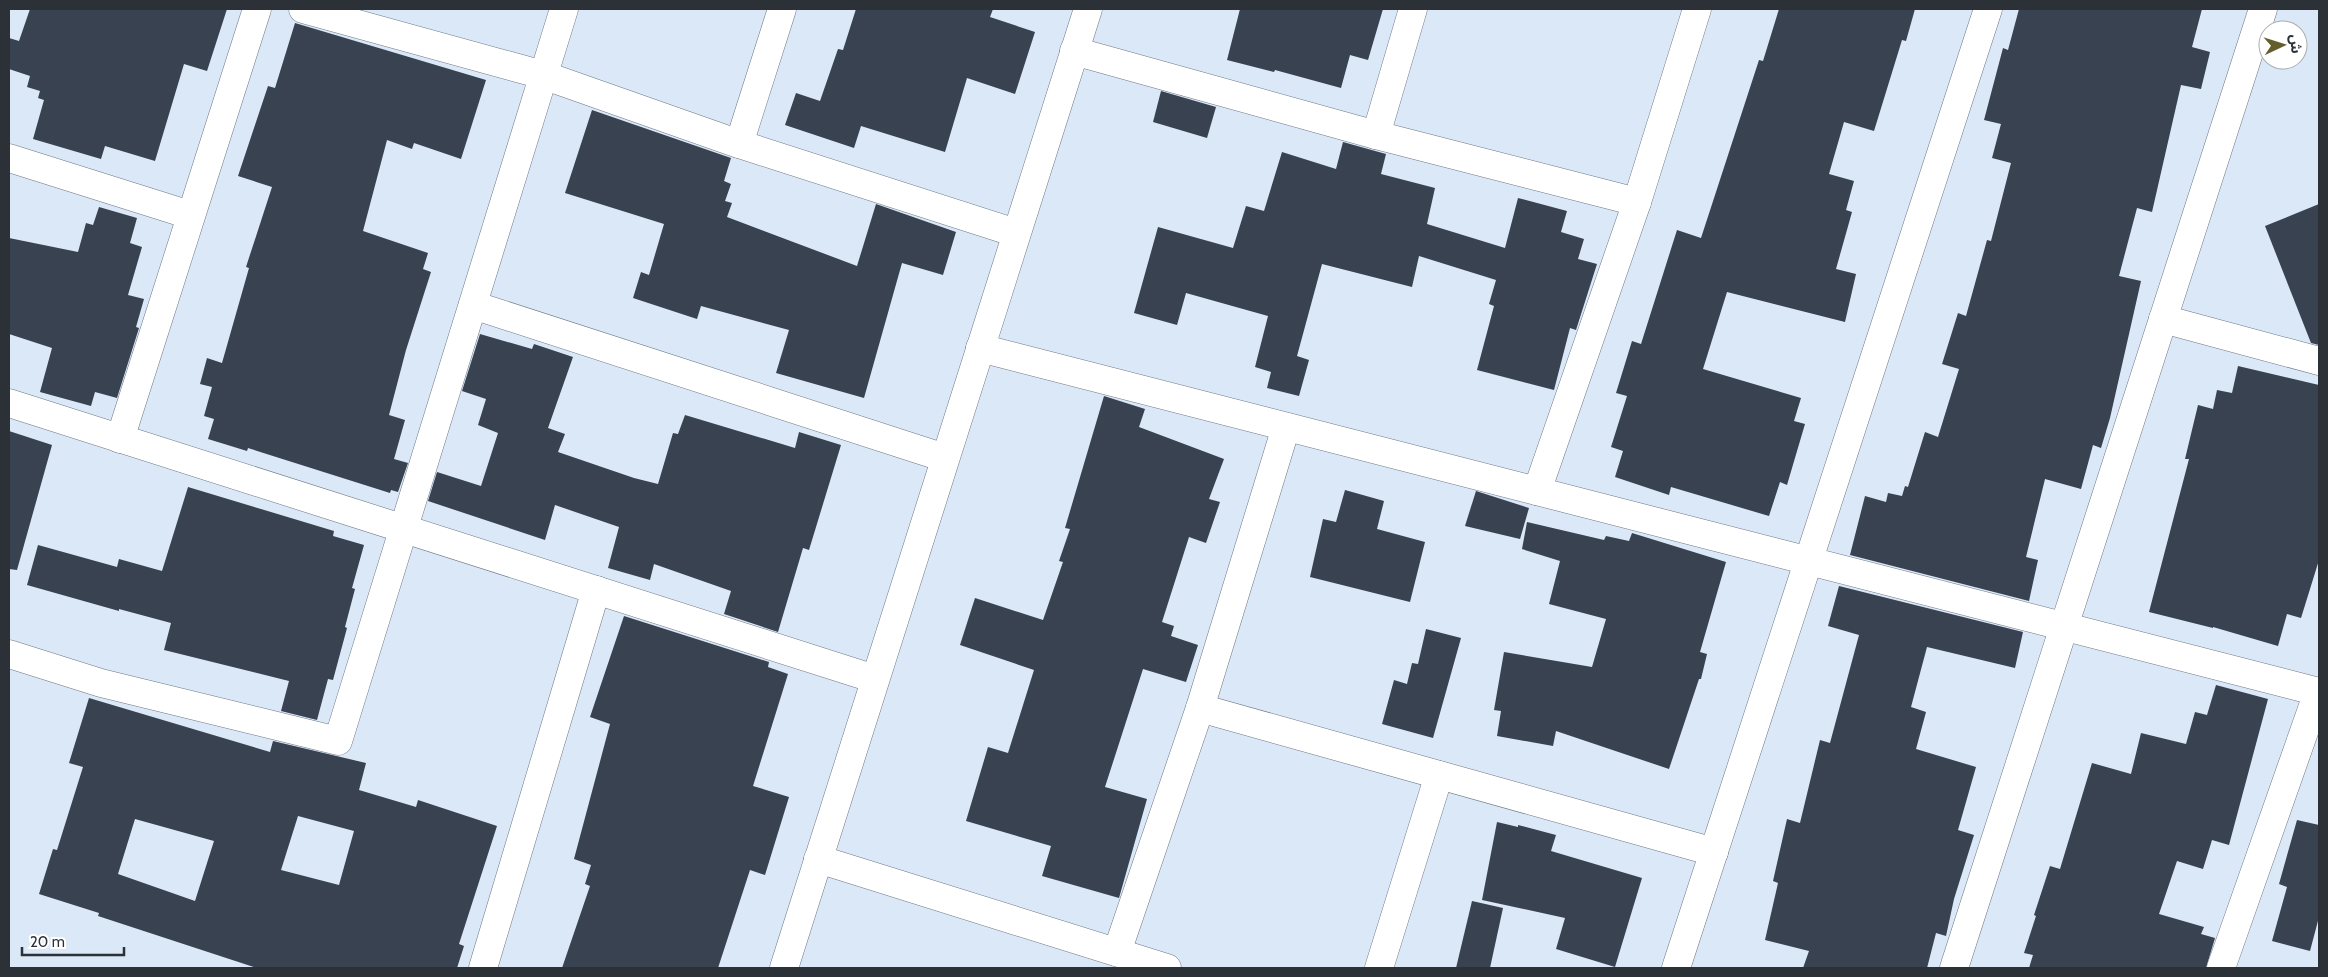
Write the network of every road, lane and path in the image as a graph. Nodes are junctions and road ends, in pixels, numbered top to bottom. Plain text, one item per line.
1 (257, 9) edge
2 (303, 9) edge
3 (564, 9) edge
4 (782, 9) edge
5 (1088, 9) edge
6 (1413, 9) edge
7 (1697, 9) edge
8 (1988, 9) edge
9 (2263, 9) edge
10 (1074, 51) junction
11 (543, 75) junction
12 (1376, 135) junction
13 (739, 144) junction
14 (9, 158) edge
15 (1636, 202) junction
16 (190, 215) junction
17 (1016, 233) junction
18 (473, 305) junction
19 (2163, 319) junction
20 (980, 348) junction
21 (2319, 361) edge
22 (9, 403) edge
23 (1286, 427) junction
24 (120, 439) junction
25 (945, 458) junction
26 (1537, 491) junction
27 (403, 529) junction
28 (1808, 561) junction
29 (596, 590) junction
30 (2064, 626) junction
31 (9, 654) edge
32 (875, 679) junction
33 (2318, 692) edge
34 (1200, 708) junction
35 (1439, 776) junction
36 (1714, 852) junction
37 (818, 859) junction
38 (1117, 952) junction
39 (483, 968) edge
40 (784, 968) edge
41 (1167, 968) edge
42 (1379, 968) edge
43 (1676, 968) edge
44 (1954, 968) edge
45 (2221, 968) edge

1 - 16 street
2 - 11 street
3 - 11 street
4 - 13 street
5 - 10 street
6 - 12 street
7 - 15 street
8 - 28 street
9 - 19 street
10 - 12 street
10 - 17 street
11 - 13 street
11 - 18 street
12 - 15 street
13 - 17 street
14 - 16 street
15 - 26 street
16 - 24 street
17 - 20 street
18 - 25 street
18 - 27 street
19 - 21 street
19 - 30 street
20 - 23 street
20 - 25 street
22 - 24 street
23 - 26 street
23 - 34 street
24 - 27 street
25 - 32 street
26 - 28 street
27 - 29 street
27 - 31 street
28 - 30 street
28 - 36 street
29 - 32 street
29 - 39 street
30 - 33 street
30 - 44 street
32 - 37 street
33 - 45 street
34 - 35 street
34 - 38 street
35 - 36 street
35 - 42 street
36 - 43 street
37 - 38 street
37 - 40 street
38 - 41 street

